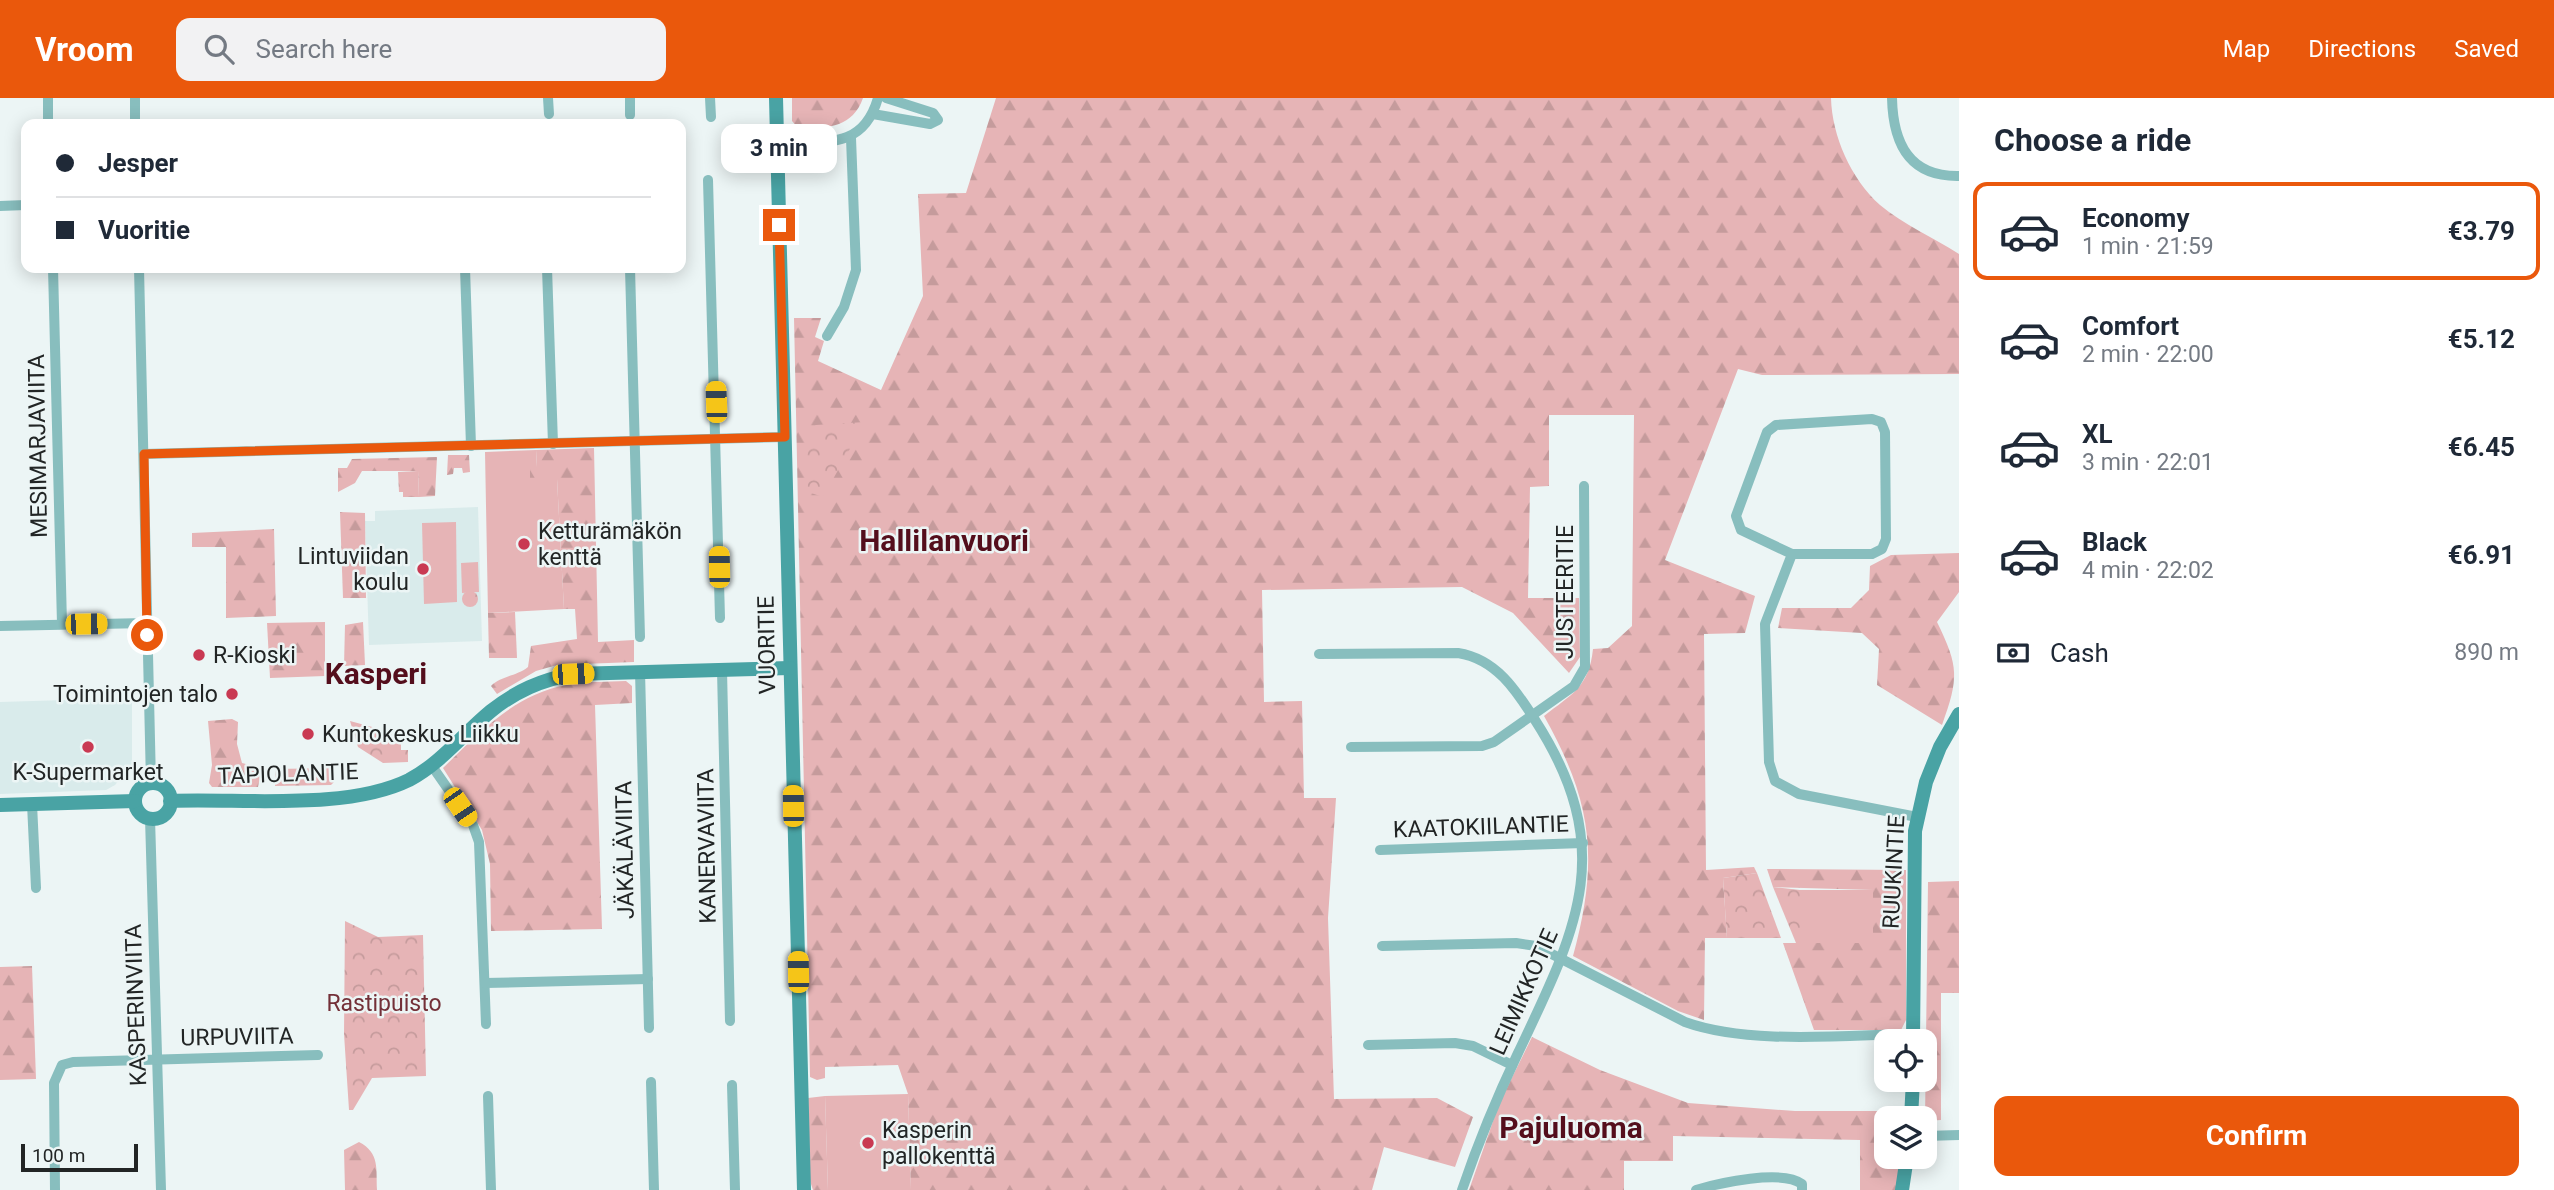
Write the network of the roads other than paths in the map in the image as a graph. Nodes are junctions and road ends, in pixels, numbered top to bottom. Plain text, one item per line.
1 (48, 98) edge
2 (135, 98) edge
3 (548, 98) edge
4 (630, 98) edge
5 (710, 98) edge
6 (776, 98) edge
7 (878, 98) edge
8 (886, 98) edge
9 (1892, 98) edge
10 (549, 114) dead end
11 (873, 114) junction
12 (630, 115) dead end
13 (711, 117) dead end
14 (48, 119) edge
15 (135, 119) edge
16 (851, 138) junction
17 (777, 143) junction
18 (1959, 176) edge
19 (708, 180) dead end
20 (0, 205) edge
21 (21, 205) edge
22 (53, 273) edge
23 (139, 273) edge
24 (465, 273) edge
25 (547, 273) edge
26 (630, 273) edge
27 (827, 336) dead end
28 (785, 437) junction
29 (717, 438) junction
30 (635, 440) junction
31 (553, 444) junction
32 (471, 446) junction
33 (144, 454) junction
34 (1584, 486) dead end
35 (1792, 554) junction
36 (720, 618) dead end
37 (147, 623) junction
38 (62, 624) junction
39 (0, 626) edge
40 (640, 638) dead end
41 (1319, 654) dead end
42 (790, 668) junction
43 (722, 670) junction
44 (640, 671) junction
45 (1959, 714) edge
46 (1533, 716) junction
47 (1351, 747) dead end
48 (432, 766) junction
49 (151, 783) junction
50 (170, 801) junction
51 (135, 802) junction
52 (32, 804) junction
53 (0, 805) edge
54 (1917, 817) junction
55 (150, 818) junction
56 (1583, 843) junction
57 (1380, 850) dead end
58 (36, 888) dead end
59 (1382, 946) dead end
60 (1562, 960) junction
61 (648, 979) junction
62 (485, 983) junction
63 (730, 1021) dead end
64 (486, 1024) dead end
65 (649, 1028) dead end
66 (1913, 1029) edge
67 (1874, 1036) edge
68 (1368, 1045) dead end
69 (318, 1055) dead end
70 (158, 1059) junction
71 (1512, 1065) junction
72 (651, 1082) dead end
73 (732, 1086) dead end
74 (488, 1096) dead end
75 (1959, 1135) edge
76 (1937, 1136) edge
77 (1905, 1169) edge
78 (55, 1190) edge
79 (161, 1190) edge
80 (491, 1190) edge
81 (654, 1190) edge
82 (735, 1190) edge
83 (804, 1190) edge
84 (1462, 1190) edge
85 (1696, 1190) edge
86 (1802, 1190) edge
87 (1902, 1190) edge

1 - 14 street
2 - 15 street
3 - 10 street
4 - 12 street
5 - 13 street
6 - 17 street, VUORITIE
7 - 11 street
8 - 11 street
9 - 18 street
11 - 16 street
16 - 17 street
16 - 27 street
17 - 28 street, VUORITIE
19 - 29 street
20 - 21 street
22 - 38 street, MESIMARJAVIITA
23 - 33 street
24 - 32 street
25 - 31 street
26 - 30 street
28 - 29 street
28 - 42 street, VUORITIE
29 - 30 street
29 - 36 street
30 - 31 street
30 - 40 street
31 - 32 street
32 - 33 street
33 - 37 street
34 - 46 street, JUSTEERITIE
35 - 35 street
35 - 54 street
37 - 38 street
37 - 49 street
38 - 39 street
41 - 46 street, LEIMIKKOTIE
42 - 43 street, TAPIOLANTIE
42 - 83 street, VUORITIE
43 - 44 street, TAPIOLANTIE
43 - 63 street, KANERVAVIITA
44 - 48 street, TAPIOLANTIE
44 - 61 street, JÄKÄLÄVIITA
45 - 54 street, RUUKINTIE
46 - 47 street, JUSTEERITIE
46 - 56 street, LEIMIKKOTIE
48 - 50 street, TAPIOLANTIE
48 - 62 street
49 - 50 street
49 - 51 street
50 - 55 street
51 - 52 street
51 - 55 street
52 - 53 street
52 - 58 street
54 - 66 street, RUUKINTIE
55 - 70 street, KASPERINVIITA
56 - 57 street, KAATOKIILANTIE
56 - 60 street, LEIMIKKOTIE
59 - 60 street
60 - 67 street
60 - 71 street, LEIMIKKOTIE
61 - 62 street
61 - 65 street, JÄKÄLÄVIITA
62 - 64 street
68 - 71 street
69 - 70 street, URPUVIITA
70 - 78 street, URPUVIITA
70 - 79 street, KASPERINVIITA
71 - 84 street, LEIMIKKOTIE
72 - 81 street
73 - 82 street
74 - 80 street
75 - 76 street
77 - 87 street
85 - 86 street

